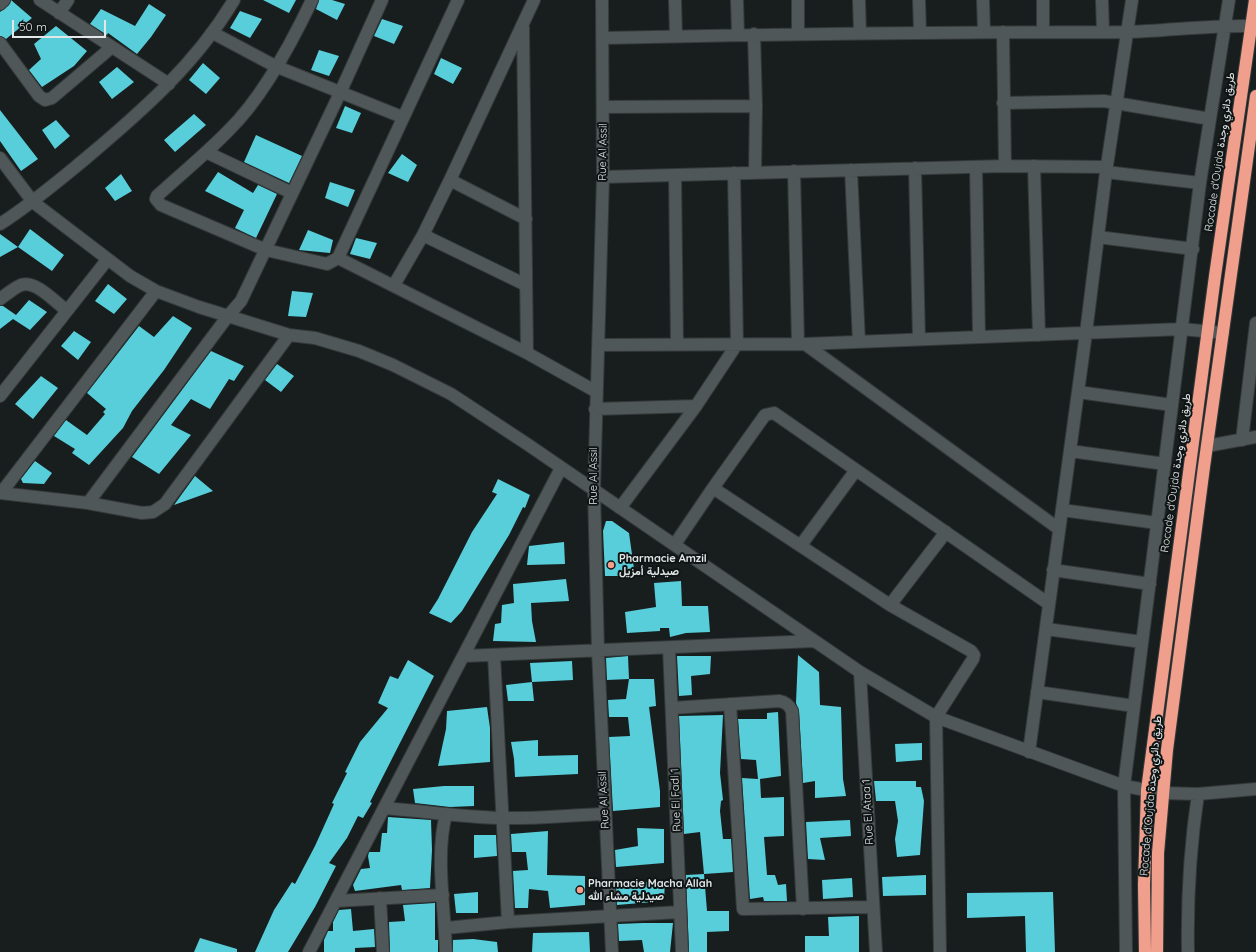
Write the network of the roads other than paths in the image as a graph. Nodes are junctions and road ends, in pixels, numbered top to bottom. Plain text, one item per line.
1 (4, 0) edge
2 (40, 0) edge
3 (68, 0) edge
4 (234, 0) edge
5 (312, 0) edge
6 (382, 0) edge
7 (458, 0) edge
8 (534, 0) edge
9 (602, 0) edge
10 (675, 0) edge
11 (737, 0) edge
12 (798, 0) edge
13 (859, 0) edge
14 (919, 0) edge
15 (983, 0) edge
16 (1043, 0) edge
17 (1102, 0) edge
18 (1132, 0) edge
19 (1229, 0) edge
20 (1255, 0) edge
21 (0, 4) edge
22 (59, 13) junction
23 (1225, 26) junction
24 (1251, 26) junction
25 (523, 27) junction
26 (920, 32) junction
27 (984, 32) junction
28 (1002, 32) junction
29 (1043, 32) junction
30 (1103, 32) junction
31 (1127, 32) junction
32 (213, 33) junction
33 (860, 33) junction
34 (738, 34) junction
35 (754, 34) junction
36 (798, 34) junction
37 (676, 36) junction
38 (603, 38) junction
39 (0, 43) edge
40 (112, 47) junction
41 (1252, 48) edge
42 (275, 66) junction
43 (169, 84) junction
44 (340, 93) junction
45 (1256, 96) edge
46 (1003, 103) junction
47 (1117, 105) junction
48 (756, 106) junction
49 (603, 107) junction
50 (402, 117) junction
51 (1210, 119) junction
52 (206, 152) junction
53 (0, 158) edge
54 (1005, 166) junction
55 (1034, 166) junction
56 (976, 167) junction
57 (915, 168) junction
58 (1107, 169) junction
59 (851, 170) junction
60 (794, 171) junction
61 (755, 172) junction
62 (734, 173) junction
63 (675, 175) junction
64 (603, 177) junction
65 (450, 180) junction
66 (1200, 183) junction
67 (292, 193) junction
68 (33, 202) junction
69 (526, 219) junction
70 (0, 224) edge
71 (423, 235) junction
72 (1098, 237) junction
73 (1193, 249) junction
74 (266, 250) junction
75 (338, 258) junction
76 (107, 260) junction
77 (394, 285) junction
78 (526, 285) junction
79 (156, 291) junction
80 (0, 299) edge
81 (66, 310) junction
82 (228, 316) junction
83 (1256, 323) edge
84 (1182, 330) junction
85 (1208, 332) junction
86 (1086, 333) junction
87 (1223, 333) junction
88 (289, 335) junction
89 (1039, 335) junction
90 (979, 337) junction
91 (919, 340) junction
92 (859, 342) junction
93 (599, 344) junction
94 (677, 344) junction
95 (737, 344) junction
96 (802, 344) junction
97 (527, 353) junction
98 (595, 391) junction
99 (1078, 392) junction
100 (0, 396) edge
101 (1172, 405) junction
102 (696, 406) junction
103 (595, 409) junction
104 (1256, 437) edge
105 (1242, 440) junction
106 (1207, 446) junction
107 (1070, 451) junction
108 (1165, 464) junction
109 (561, 468) junction
110 (856, 470) junction
111 (713, 488) junction
112 (594, 490) junction
113 (1, 493) edge
114 (88, 503) junction
115 (620, 508) junction
116 (1062, 510) junction
117 (1157, 523) junction
118 (1059, 529) junction
119 (946, 532) junction
120 (675, 544) junction
121 (801, 545) junction
122 (1053, 570) junction
123 (1150, 584) junction
124 (1049, 604) junction
125 (890, 605) junction
126 (1046, 629) junction
127 (814, 641) junction
128 (1142, 642) junction
129 (668, 648) junction
130 (598, 651) junction
131 (494, 655) junction
132 (464, 656) junction
133 (860, 672) junction
134 (1037, 692) junction
135 (730, 704) junction
136 (1134, 706) junction
137 (672, 708) junction
138 (936, 717) junction
139 (1029, 752) junction
140 (1124, 786) junction
141 (1256, 789) edge
142 (1147, 790) junction
143 (1163, 793) junction
144 (1198, 794) junction
145 (384, 808) junction
146 (604, 814) junction
147 (446, 815) junction
148 (502, 818) junction
149 (443, 895) junction
150 (380, 898) junction
151 (336, 901) junction
152 (874, 907) junction
153 (803, 909) junction
154 (680, 912) junction
155 (610, 916) junction
156 (508, 922) junction
157 (446, 928) junction
158 (309, 952) edge
159 (383, 952) edge
160 (446, 952) edge
161 (612, 952) edge
162 (682, 952) edge
163 (876, 952) edge
164 (940, 952) edge
165 (1126, 952) edge
166 (1146, 952) edge
167 (1157, 952) edge
168 (1188, 952) edge

1 - 21 street
2 - 22 street
3 - 22 street
4 - 32 street
5 - 42 street
6 - 44 street
7 - 50 street
8 - 25 street
9 - 38 street, Rue Al Assil
10 - 37 street
11 - 34 street
12 - 36 street
13 - 33 street
14 - 26 street
15 - 27 street
16 - 29 street
17 - 30 street
18 - 31 street
19 - 23 street
20 - 24 highway, Rocade d'Oujda طريق دائري وجدة
22 - 40 street
23 - 24 street
23 - 31 street
23 - 51 street
24 - 41 highway, Rocade d'Oujda طريق دائري وجدة
25 - 65 street
25 - 69 street
26 - 27 street
26 - 33 street
27 - 28 street
28 - 29 street
28 - 46 street
29 - 30 street
30 - 31 street
31 - 47 street
32 - 42 street
32 - 43 street
33 - 36 street
34 - 35 street
34 - 37 street
35 - 36 street
35 - 48 street
37 - 38 street
38 - 49 street, Rue Al Assil
39 - 40 street
40 - 43 street
41 - 85 highway, Rocade d'Oujda طريق دائري وجدة
42 - 44 street
42 - 52 street
43 - 68 street
44 - 50 street
44 - 67 street
45 - 87 highway, Rocade d'Oujda طريق دائري وجدة
46 - 47 street
46 - 54 street
47 - 51 street
47 - 58 street
48 - 49 street
48 - 61 street
49 - 64 street, Rue Al Assil
50 - 75 street
51 - 66 street
52 - 67 street
52 - 74 street
53 - 68 street
54 - 55 street
54 - 56 street
55 - 58 street
55 - 89 street
56 - 57 street
56 - 90 street
57 - 59 street
57 - 91 street
58 - 66 street
58 - 72 street
59 - 60 street
59 - 92 street
60 - 61 street
60 - 96 street
61 - 62 street
62 - 63 street
62 - 95 street
63 - 64 street
63 - 94 street
64 - 93 street, Rue Al Assil
65 - 69 street
65 - 71 street
66 - 73 street
67 - 74 street
68 - 70 street
68 - 76 street
69 - 78 street
71 - 77 street
71 - 78 street
72 - 73 street
72 - 86 street
73 - 84 street
74 - 75 street
74 - 82 street
75 - 77 street
76 - 79 street
76 - 81 street
77 - 97 street
78 - 97 street
79 - 82 street
79 - 113 street
80 - 81 street
81 - 100 street
82 - 88 street
82 - 114 street
83 - 105 street
84 - 85 street
84 - 86 street
84 - 101 street
85 - 87 street
85 - 142 highway, Rocade d'Oujda طريق دائري وجدة
86 - 89 street
86 - 99 street
87 - 106 highway, Rocade d'Oujda طريق دائري وجدة
88 - 109 street
88 - 114 street
89 - 90 street
90 - 91 street
91 - 92 street
92 - 96 street
93 - 94 street
93 - 98 street, Rue Al Assil
94 - 95 street
95 - 96 street
95 - 102 street
96 - 118 street
97 - 98 street
98 - 103 street, Rue Al Assil
99 - 101 street
99 - 107 street
101 - 108 street
102 - 103 street
102 - 115 street
103 - 112 street, Rue Al Assil
104 - 105 street
105 - 106 street
106 - 143 highway, Rocade d'Oujda طريق دائري وجدة
107 - 108 street
107 - 116 street
108 - 117 street
109 - 112 street
109 - 132 street
110 - 111 street
110 - 119 street
110 - 121 street
111 - 120 street
111 - 121 street
112 - 115 street
112 - 130 street, Rue Al Assil
113 - 114 street
115 - 120 street
116 - 117 street
116 - 118 street
117 - 123 street
118 - 122 street
119 - 124 street
119 - 125 street
120 - 127 street
121 - 125 street
122 - 123 street
122 - 124 street
123 - 128 street
124 - 126 street
125 - 138 street
126 - 128 street
126 - 134 street
127 - 129 street
127 - 133 street
128 - 136 street
129 - 130 street
129 - 137 street, Rue El Fadl 1
130 - 131 street
130 - 146 street, Rue Al Assil
131 - 132 street
131 - 148 street
132 - 145 street
133 - 138 street
133 - 152 street, Rue El Ataa 1
134 - 136 street
134 - 139 street
135 - 137 street
135 - 153 street
135 - 153 street
136 - 140 street
137 - 154 street, Rue El Fadl 1
138 - 139 street
138 - 164 street
139 - 140 street
140 - 142 street
140 - 165 street
141 - 144 street
142 - 143 street
142 - 166 highway, Rocade d'Oujda طريق دائري وجدة
143 - 144 street
143 - 167 highway, Rocade d'Oujda طريق دائري وجدة
144 - 168 street
145 - 147 street
145 - 151 street
146 - 148 street
146 - 155 street, Rue Al Assil
147 - 148 street
147 - 149 street
148 - 156 street
149 - 150 street
149 - 157 street
150 - 151 street
150 - 159 street
151 - 158 street
152 - 153 street
152 - 163 street, Rue El Ataa 1
154 - 155 street
154 - 162 street, Rue El Fadl 1
155 - 156 street
155 - 161 street, Rue Al Assil
156 - 157 street
157 - 160 street

